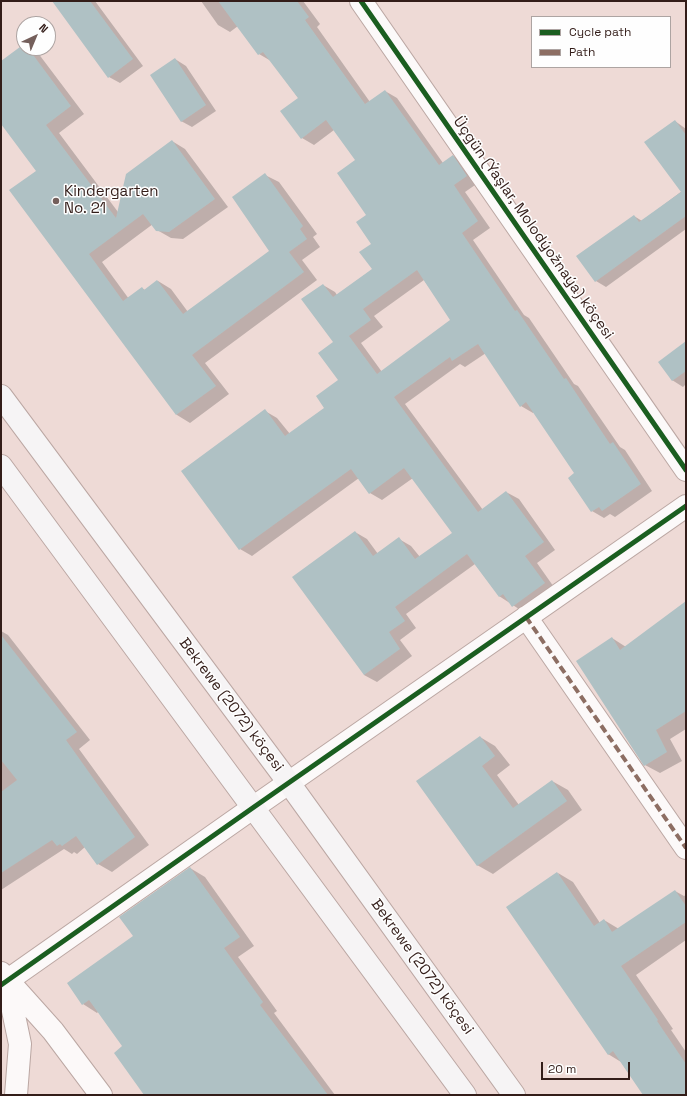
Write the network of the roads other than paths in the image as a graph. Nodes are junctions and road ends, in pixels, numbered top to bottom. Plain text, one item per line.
1 (361, 1) edge
2 (1, 396) edge
3 (1, 466) edge
4 (686, 470) edge
5 (686, 506) edge
6 (526, 617) junction
7 (288, 783) junction
8 (254, 807) junction
9 (686, 848) edge
10 (3, 980) edge
11 (16, 1095) edge
12 (101, 1095) edge
13 (465, 1095) edge
14 (514, 1095) edge

1 - 4 street, Üçgün (Ýaşlar, Molodýožnaýa) köçesi
2 - 7 main road, Bekrewe (2072) köçesi
3 - 8 main road
5 - 6 street
6 - 7 street
6 - 9 street
7 - 8 street
7 - 14 main road, Bekrewe (2072) köçesi
8 - 10 street
8 - 13 main road
10 - 11 street
10 - 12 street

